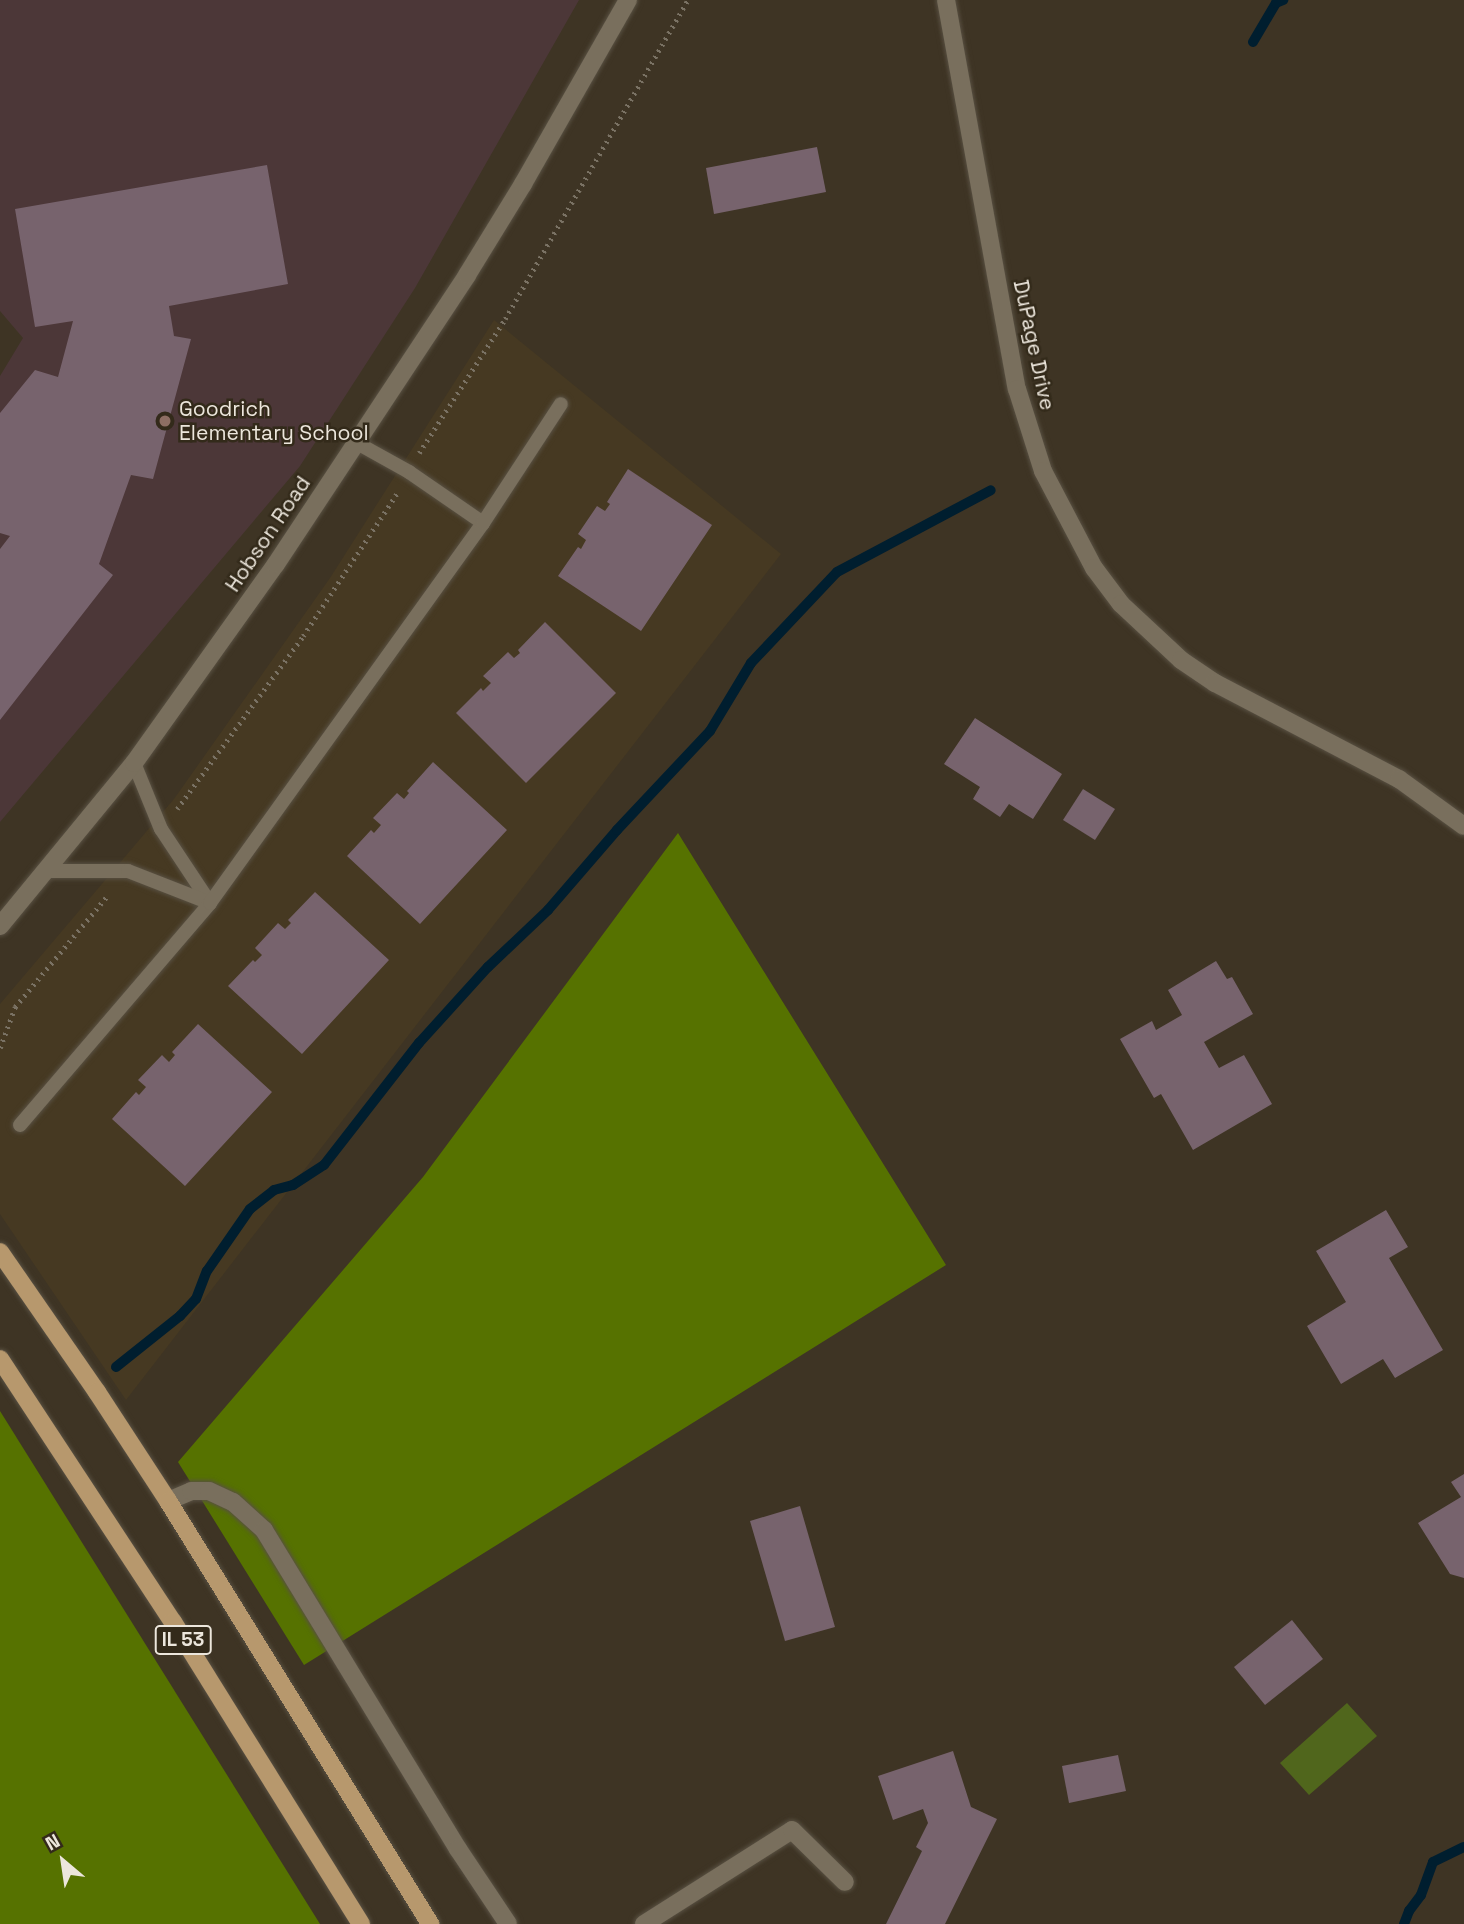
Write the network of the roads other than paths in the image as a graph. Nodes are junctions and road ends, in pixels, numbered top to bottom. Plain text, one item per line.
1 (628, 0) edge
2 (946, 0) edge
3 (561, 404) dead end
4 (357, 443) junction
5 (483, 523) junction
6 (134, 762) junction
7 (1464, 826) edge
8 (48, 871) junction
9 (210, 903) junction
10 (0, 926) edge
11 (20, 1125) dead end
12 (0, 1252) edge
13 (0, 1359) edge
14 (168, 1501) junction
15 (845, 1882) dead end
16 (360, 1924) edge
17 (430, 1924) edge
18 (508, 1924) edge
19 (643, 1924) edge

1 - 4 street, Hobson Road
2 - 7 street, DuPage Drive
3 - 5 lane
4 - 5 lane
4 - 6 street, Hobson Road
5 - 9 lane
6 - 8 street, Hobson Road
6 - 9 lane
8 - 9 lane
8 - 10 street, Hobson Road
9 - 11 lane
12 - 14 main road, IL 53
13 - 16 main road, IL 53
14 - 17 main road, IL 53
14 - 18 street
15 - 19 street

